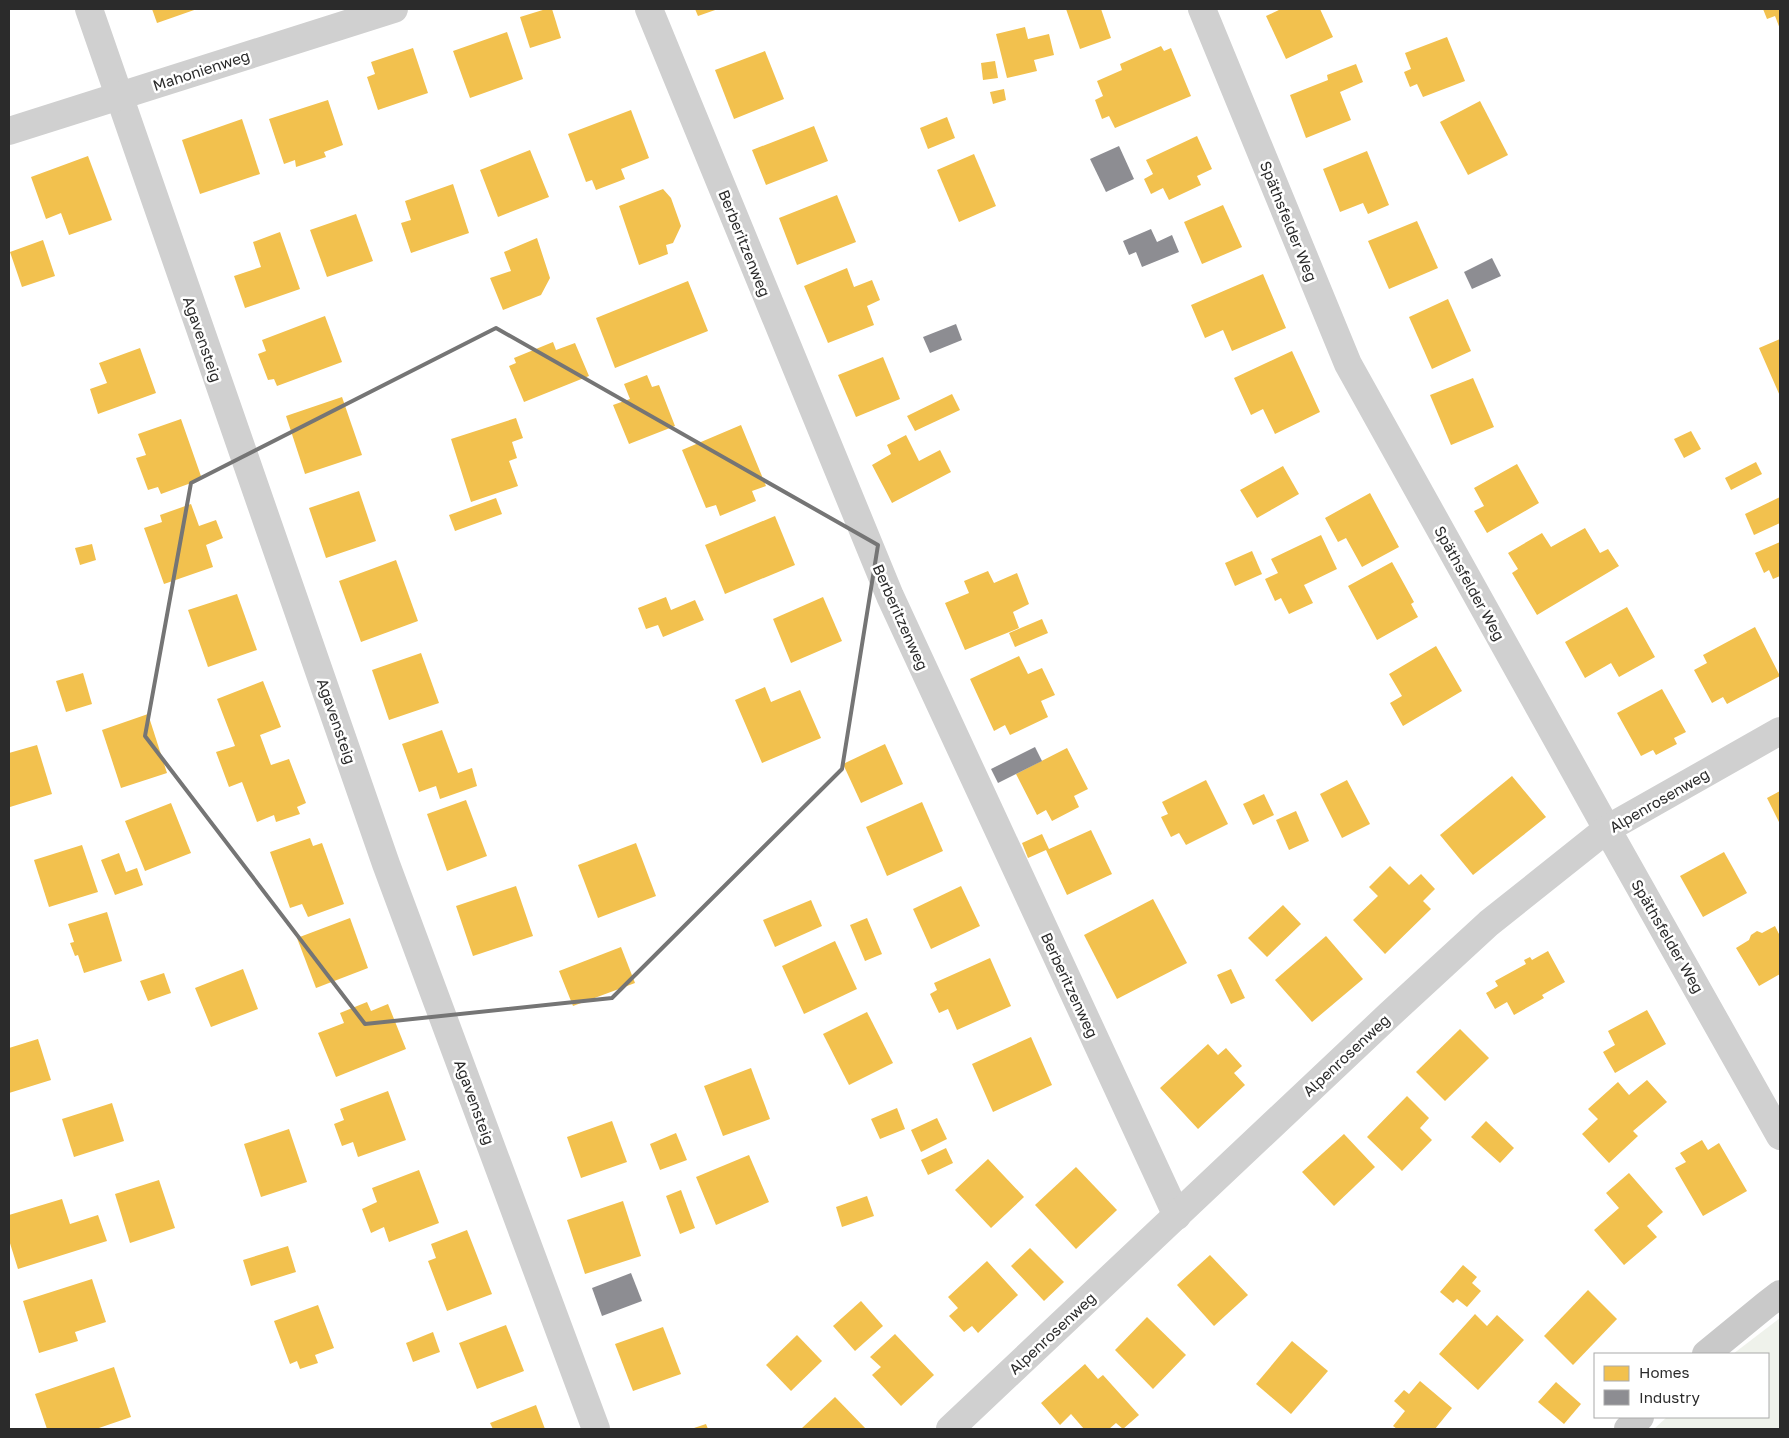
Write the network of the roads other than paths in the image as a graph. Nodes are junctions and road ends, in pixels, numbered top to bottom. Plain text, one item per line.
1 (89, 9) edge
2 (394, 9) edge
3 (649, 9) edge
4 (1202, 9) edge
5 (119, 97) junction
6 (9, 131) edge
7 (1780, 731) edge
8 (1607, 829) junction
9 (1780, 1136) edge
10 (1177, 1216) junction
11 (1780, 1294) edge
12 (1707, 1353) edge
13 (1639, 1418) edge
14 (596, 1429) edge
15 (950, 1429) edge
16 (1628, 1429) edge

1 - 5 street, Agavensteig
2 - 5 street, Mahonienweg
3 - 10 street, Berberitzenweg
4 - 8 street, Späthsfelder Weg
5 - 6 street, Mahonienweg
5 - 14 street, Agavensteig
7 - 8 street, Alpenrosenweg
8 - 9 street, Späthsfelder Weg
8 - 10 street, Alpenrosenweg
10 - 15 street, Alpenrosenweg
11 - 12 street
13 - 16 street

